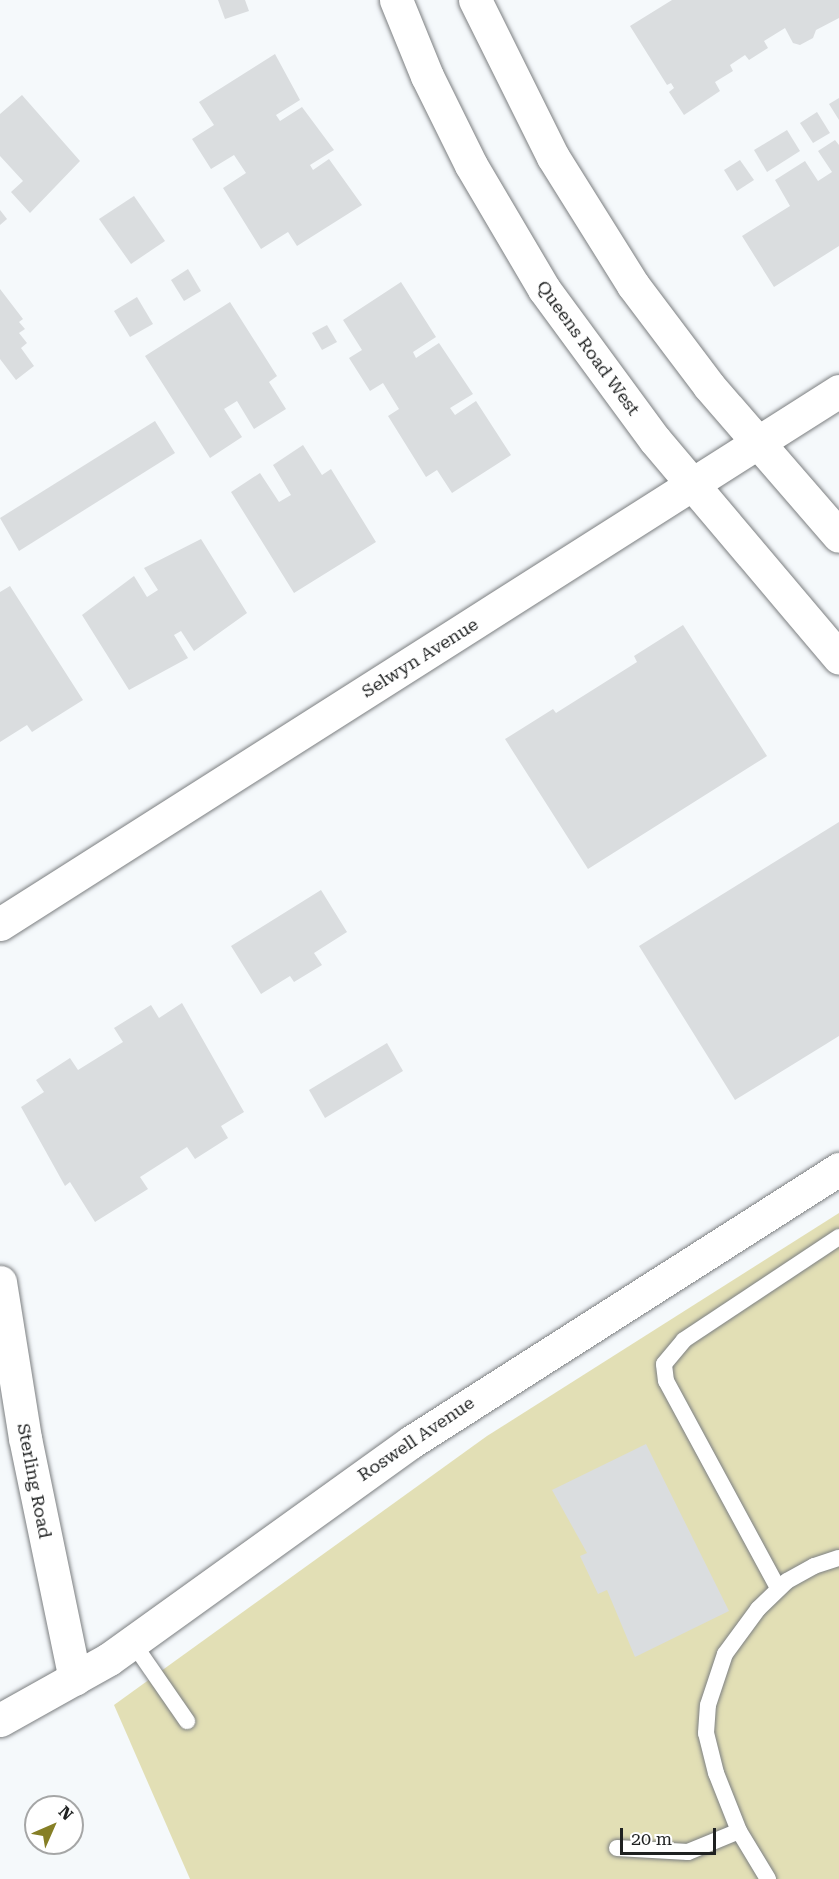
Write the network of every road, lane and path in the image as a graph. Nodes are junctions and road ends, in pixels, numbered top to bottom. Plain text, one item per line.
1 (396, 0) edge
2 (475, 0) edge
3 (839, 391) edge
4 (757, 443) junction
5 (692, 484) junction
6 (839, 536) edge
7 (839, 658) edge
8 (0, 924) edge
9 (839, 1168) edge
10 (839, 1237) edge
11 (0, 1282) edge
12 (839, 1558) edge
13 (778, 1588) junction
14 (133, 1642) junction
15 (75, 1678) junction
16 (0, 1720) edge
17 (187, 1721) dead end
18 (739, 1831) junction
19 (617, 1848) dead end
20 (768, 1879) edge

1 - 5 street, Queens Road West
2 - 4 street
3 - 4 street, Selwyn Avenue
4 - 5 street, Selwyn Avenue
4 - 6 street
5 - 7 street, Queens Road West
5 - 8 street, Selwyn Avenue
9 - 14 street, Roswell Avenue
10 - 13 lane
11 - 15 street, Sterling Road
12 - 13 lane
13 - 18 lane
14 - 15 street, Roswell Avenue
14 - 17 lane
15 - 16 street, Roswell Avenue
18 - 19 lane
18 - 20 lane

